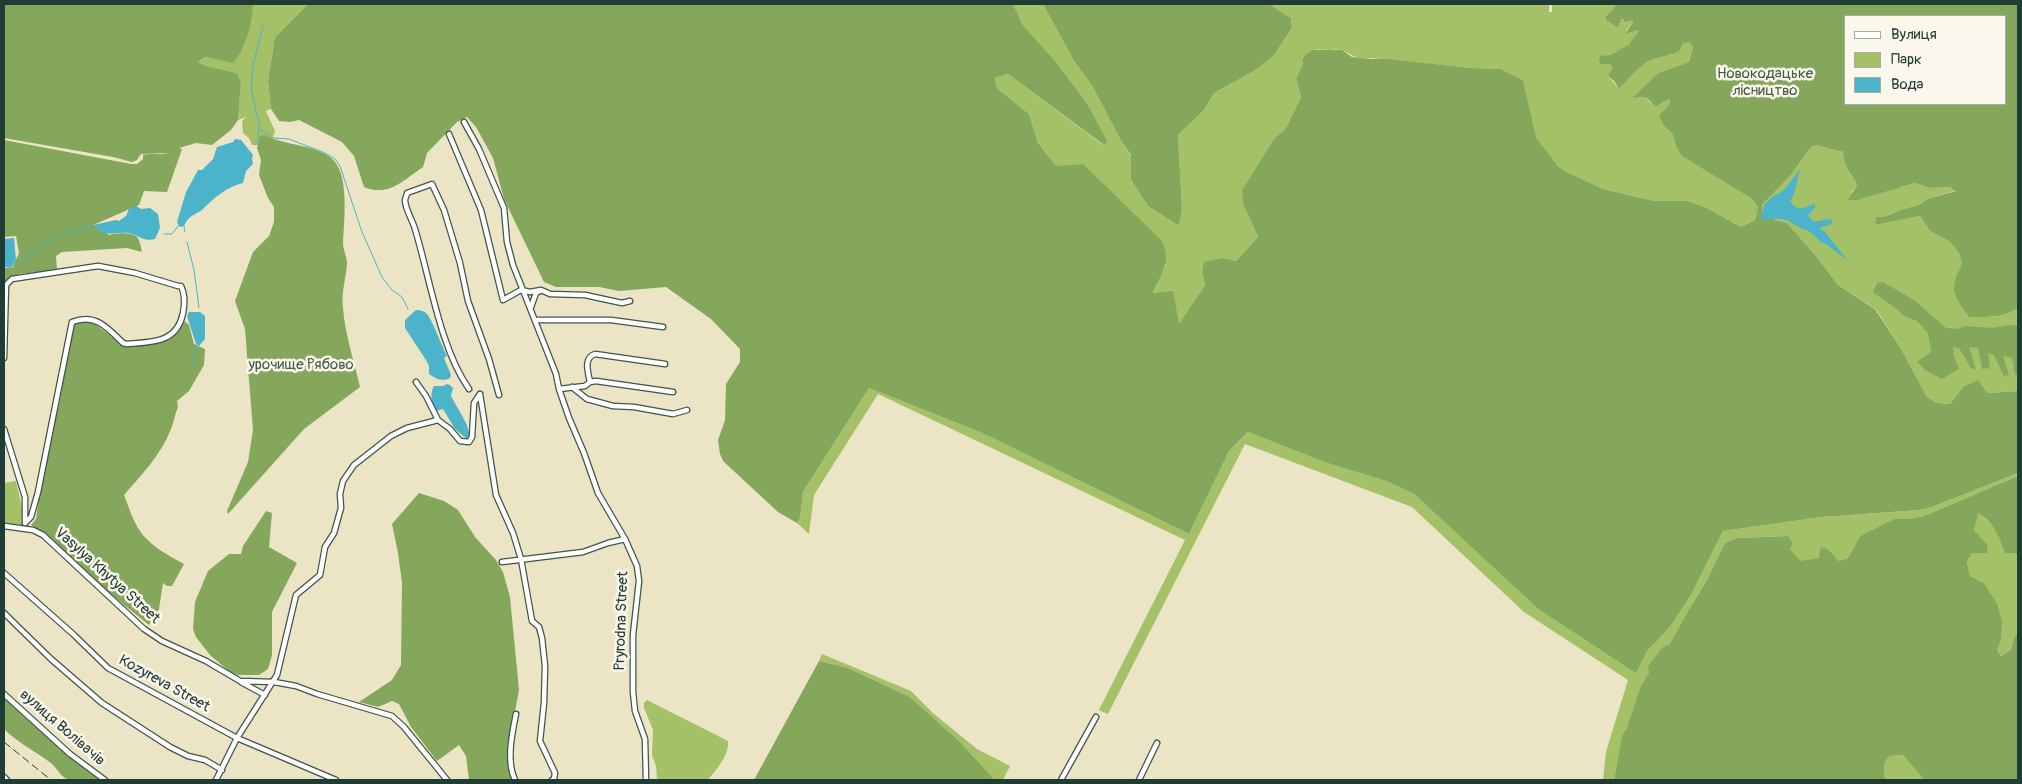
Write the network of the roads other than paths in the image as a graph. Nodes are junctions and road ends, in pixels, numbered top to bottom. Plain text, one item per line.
1 (464, 122) dead end
2 (449, 134) dead end
3 (521, 290) junction
4 (541, 290) junction
5 (630, 301) dead end
6 (531, 307) junction
7 (536, 320) junction
8 (663, 327) dead end
9 (4, 358) edge
10 (665, 364) dead end
11 (416, 382) dead end
12 (590, 382) junction
13 (572, 387) junction
14 (470, 389) dead end
15 (559, 389) junction
16 (673, 392) dead end
17 (499, 395) dead end
18 (687, 410) dead end
19 (438, 420) junction
20 (4, 429) edge
21 (25, 523) junction
22 (4, 526) edge
23 (23, 529) junction
24 (625, 539) junction
25 (521, 559) junction
26 (502, 562) dead end
27 (4, 573) edge
28 (4, 613) edge
29 (240, 681) junction
30 (274, 682) junction
31 (4, 694) edge
32 (265, 695) junction
33 (516, 714) dead end
34 (1096, 717) dead end
35 (237, 738) junction
36 (1157, 743) dead end
37 (222, 770) junction
38 (4, 777) edge
39 (7, 780) edge
40 (105, 780) edge
41 (216, 780) edge
42 (336, 780) edge
43 (448, 780) edge
44 (516, 780) edge
45 (552, 780) edge
46 (646, 780) edge
47 (1061, 780) edge
48 (1139, 780) edge

1 - 3 street, Pryrodna Street
2 - 3 street
3 - 4 street
3 - 6 street, Pryrodna Street
4 - 5 street
4 - 6 street
6 - 7 street, Pryrodna Street
7 - 8 street
7 - 15 street, Pryrodna Street
9 - 21 street
10 - 12 street
11 - 19 street
12 - 13 street
12 - 16 street
13 - 15 street
13 - 18 street
14 - 17 street
15 - 24 street, Pryrodna Street
19 - 25 street
19 - 30 street
20 - 21 street
21 - 23 street
22 - 23 street, Vasylya Khytya Street
23 - 29 street, Vasylya Khytya Street
24 - 25 street
24 - 46 street, Pryrodna Street
25 - 26 street
25 - 45 street
27 - 35 street, Kozyreva Street
28 - 37 street
29 - 30 street, Vasylya Khytya Street
29 - 32 street
30 - 32 street
30 - 43 street, Vasylya Khytya Street
31 - 40 street, вулиця Волівачів
32 - 35 street
33 - 44 street
34 - 47 street
35 - 37 street
35 - 42 street, Kozyreva Street
36 - 48 street
37 - 41 street
38 - 39 street

